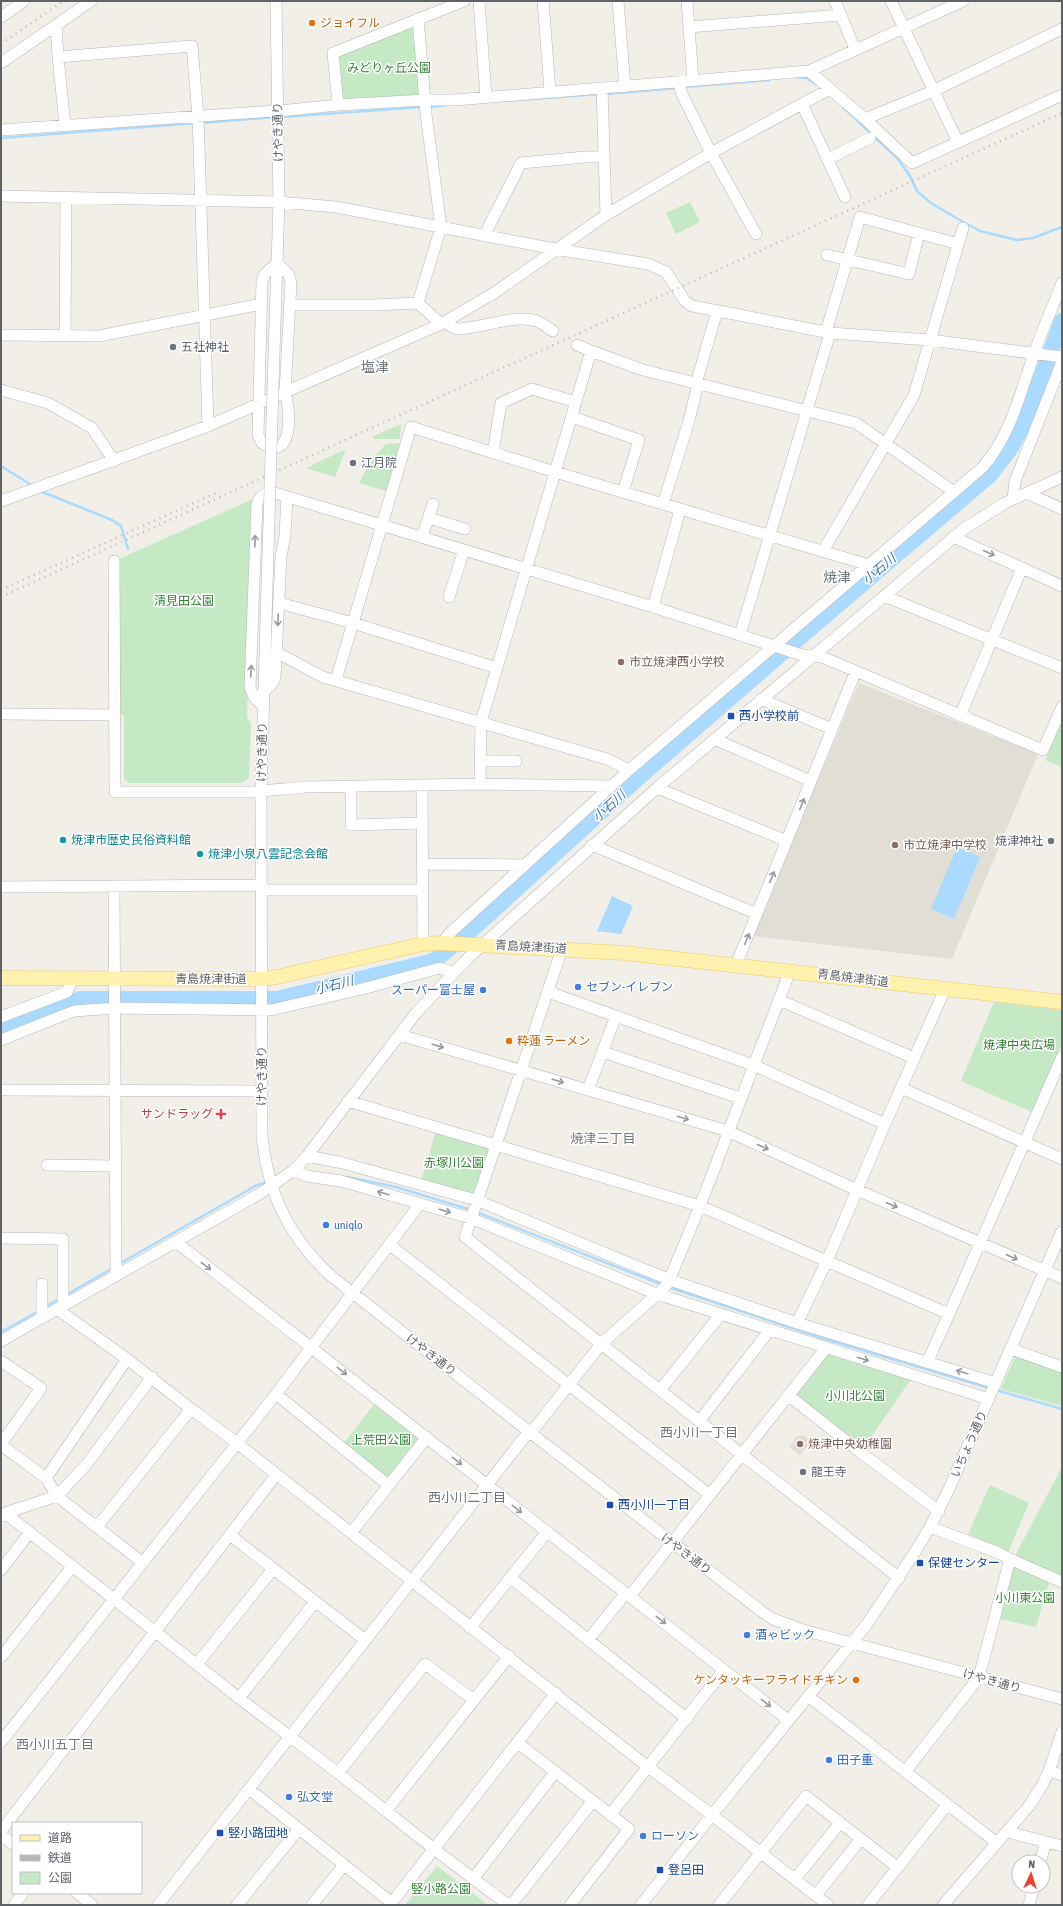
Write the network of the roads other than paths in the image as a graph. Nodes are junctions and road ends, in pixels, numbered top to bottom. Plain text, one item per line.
1 (24, 1) edge
2 (91, 1) edge
3 (276, 1) edge
4 (464, 1) edge
5 (479, 1) edge
6 (543, 1) edge
7 (618, 1) edge
8 (687, 1) edge
9 (834, 1) edge
10 (891, 1) edge
11 (963, 1) edge
12 (841, 15) junction
13 (1, 18) edge
14 (418, 19) junction
15 (56, 25) junction
16 (689, 27) junction
17 (903, 27) junction
18 (1062, 29) edge
19 (855, 49) junction
20 (58, 57) junction
21 (1, 64) edge
22 (809, 71) junction
23 (693, 81) junction
24 (680, 83) junction
25 (625, 87) junction
26 (602, 88) junction
27 (830, 89) junction
28 (550, 91) junction
29 (933, 91) junction
30 (1062, 95) edge
31 (486, 97) junction
32 (425, 100) junction
33 (802, 104) junction
34 (338, 105) junction
35 (277, 110) junction
36 (865, 119) junction
37 (199, 120) junction
38 (65, 125) junction
39 (1, 130) edge
40 (870, 138) dead end
41 (958, 142) junction
42 (712, 153) junction
43 (603, 158) junction
44 (828, 159) junction
45 (1, 196) edge
46 (66, 197) junction
47 (845, 197) dead end
48 (201, 200) junction
49 (279, 202) junction
50 (606, 215) junction
51 (441, 227) junction
52 (963, 228) dead end
53 (919, 233) junction
54 (756, 234) dead end
55 (484, 236) junction
56 (958, 244) junction
57 (555, 249) junction
58 (828, 255) dead end
59 (848, 261) junction
60 (277, 263) junction
61 (1062, 283) edge
62 (418, 303) junction
63 (262, 304) junction
64 (289, 305) junction
65 (717, 311) junction
66 (204, 315) junction
67 (444, 323) junction
68 (552, 331) dead end
69 (828, 333) junction
70 (1, 335) edge
71 (65, 335) junction
72 (930, 340) junction
73 (577, 345) dead end
74 (591, 351) junction
75 (1036, 353) junction
76 (1062, 359) edge
77 (697, 384) junction
78 (1, 390) edge
79 (285, 392) junction
80 (576, 402) junction
81 (260, 403) junction
82 (807, 411) junction
83 (572, 417) junction
84 (208, 426) junction
85 (885, 444) junction
86 (493, 453) junction
87 (114, 461) junction
88 (555, 472) junction
89 (1062, 478) edge
90 (623, 492) junction
91 (954, 492) junction
92 (1027, 493) junction
93 (287, 497) junction
94 (1013, 499) junction
95 (1, 501) edge
96 (433, 504) dead end
97 (663, 504) junction
98 (1062, 509) edge
99 (680, 510) junction
100 (428, 518) junction
101 (382, 525) junction
102 (465, 529) dead end
103 (770, 536) junction
104 (422, 537) junction
105 (953, 537) junction
106 (464, 550) junction
107 (822, 551) junction
108 (114, 561) dead end
109 (869, 565) junction
110 (1022, 568) junction
111 (526, 570) junction
112 (1062, 586) edge
113 (884, 596) junction
114 (449, 597) dead end
115 (279, 603) junction
116 (653, 607) junction
117 (353, 623) junction
118 (740, 635) junction
119 (993, 640) junction
120 (775, 646) junction
121 (276, 652) junction
122 (812, 656) junction
123 (497, 668) junction
124 (1062, 668) edge
125 (855, 673) junction
126 (336, 680) junction
127 (263, 692) junction
128 (761, 699) junction
129 (263, 706) junction
130 (1062, 707) edge
131 (1, 714) edge
132 (115, 714) junction
133 (960, 716) junction
134 (481, 725) junction
135 (832, 728) junction
136 (714, 740) junction
137 (480, 761) junction
138 (516, 761) dead end
139 (627, 772) junction
140 (811, 781) junction
141 (480, 784) junction
142 (422, 786) junction
143 (611, 786) junction
144 (351, 787) junction
145 (657, 788) junction
146 (261, 792) junction
147 (422, 823) junction
148 (787, 840) junction
149 (592, 845) junction
150 (423, 864) junction
151 (525, 865) junction
152 (114, 886) junction
153 (1, 887) edge
154 (262, 887) junction
155 (422, 890) junction
156 (757, 914) junction
157 (442, 943) junction
158 (423, 944) junction
159 (483, 944) junction
160 (562, 948) junction
161 (736, 965) junction
162 (790, 971) junction
163 (453, 973) junction
164 (1, 978) edge
165 (73, 979) junction
166 (115, 985) junction
167 (262, 985) junction
168 (945, 989) junction
169 (548, 992) junction
170 (779, 1000) junction
171 (1062, 1002) edge
172 (115, 1008) junction
173 (262, 1008) junction
174 (616, 1016) junction
175 (1, 1017) edge
176 (400, 1035) junction
177 (1, 1040) edge
178 (603, 1052) junction
179 (1062, 1057) edge
180 (914, 1058) junction
181 (753, 1065) junction
182 (521, 1070) junction
183 (901, 1088) junction
184 (1, 1090) edge
185 (115, 1090) junction
186 (588, 1090) junction
187 (261, 1091) junction
188 (740, 1098) junction
189 (348, 1102) junction
190 (885, 1124) junction
191 (728, 1132) junction
192 (1024, 1142) junction
193 (495, 1145) junction
194 (307, 1156) junction
195 (1062, 1159) edge
196 (47, 1165) dead end
197 (115, 1166) junction
198 (294, 1170) junction
199 (272, 1186) junction
200 (857, 1190) junction
201 (420, 1204) junction
202 (700, 1206) junction
203 (473, 1209) junction
204 (1062, 1231) edge
205 (1, 1238) edge
206 (176, 1242) junction
207 (980, 1243) junction
208 (390, 1245) junction
209 (827, 1261) junction
210 (1045, 1270) junction
211 (116, 1276) junction
212 (1062, 1278) edge
213 (669, 1281) junction
214 (42, 1284) dead end
215 (659, 1293) junction
216 (353, 1294) junction
217 (60, 1308) junction
218 (721, 1314) junction
219 (949, 1314) junction
220 (42, 1318) junction
221 (797, 1323) junction
222 (769, 1331) junction
223 (1, 1341) edge
224 (602, 1343) junction
225 (312, 1347) junction
226 (826, 1348) junction
227 (1011, 1349) junction
228 (128, 1358) junction
229 (1, 1361) edge
230 (928, 1362) junction
231 (1062, 1367) edge
232 (152, 1377) junction
233 (995, 1384) junction
234 (569, 1385) junction
235 (661, 1390) junction
236 (276, 1394) junction
237 (788, 1395) junction
238 (989, 1398) junction
239 (190, 1410) junction
240 (700, 1420) junction
241 (530, 1433) junction
242 (427, 1437) junction
243 (237, 1443) junction
244 (1, 1444) edge
245 (742, 1454) junction
246 (276, 1475) junction
247 (46, 1478) junction
248 (388, 1485) junction
249 (487, 1485) junction
250 (710, 1495) junction
251 (57, 1496) junction
252 (939, 1511) junction
253 (3, 1515) edge
254 (97, 1527) junction
255 (930, 1527) junction
256 (30, 1532) junction
257 (546, 1532) junction
258 (351, 1533) junction
259 (230, 1535) junction
260 (672, 1543) junction
261 (1010, 1559) junction
262 (143, 1563) junction
263 (72, 1566) junction
264 (273, 1569) junction
265 (1, 1570) edge
266 (511, 1578) junction
267 (899, 1578) junction
268 (410, 1581) junction
269 (1062, 1582) edge
270 (628, 1595) junction
271 (114, 1599) junction
272 (315, 1602) junction
273 (470, 1628) junction
274 (156, 1631) junction
275 (365, 1640) junction
276 (588, 1640) junction
277 (851, 1644) junction
278 (509, 1656) junction
279 (1, 1657) edge
280 (197, 1664) junction
281 (724, 1670) junction
282 (979, 1677) junction
283 (556, 1693) junction
284 (808, 1696) junction
285 (239, 1698) junction
286 (1062, 1699) edge
287 (474, 1700) junction
288 (688, 1719) junction
289 (788, 1720) junction
290 (1062, 1732) edge
291 (289, 1736) junction
292 (1, 1742) edge
293 (518, 1743) junction
294 (648, 1768) junction
295 (1049, 1771) junction
296 (555, 1772) junction
297 (905, 1772) junction
298 (338, 1773) junction
299 (1062, 1775) edge
300 (248, 1789) junction
301 (593, 1801) junction
302 (947, 1805) junction
303 (386, 1811) junction
304 (712, 1814) junction
305 (610, 1815) junction
306 (840, 1823) junction
307 (299, 1829) junction
308 (1, 1832) edge
309 (1007, 1832) junction
310 (1, 1835) edge
311 (861, 1839) junction
312 (1046, 1842) junction
313 (12, 1843) edge
314 (997, 1843) junction
315 (1062, 1846) edge
316 (434, 1849) junction
317 (761, 1853) junction
318 (1042, 1854) edge
319 (344, 1865) junction
320 (897, 1867) junction
321 (473, 1879) junction
322 (795, 1879) junction
323 (22, 1894) edge
324 (78, 1894) edge
325 (1032, 1894) edge
326 (816, 1895) junction
327 (391, 1904) edge
328 (14, 1905) edge
329 (92, 1905) edge
330 (158, 1905) edge
331 (237, 1905) edge
332 (312, 1905) edge
333 (508, 1905) edge
334 (511, 1905) edge
335 (570, 1905) edge
336 (641, 1905) edge
337 (719, 1905) edge
338 (828, 1905) edge
339 (868, 1905) edge
340 (943, 1905) edge
341 (1029, 1905) edge

1 - 13 street
2 - 15 street
3 - 35 street, けやき通り
4 - 14 street
5 - 31 street
6 - 28 street
7 - 25 street
8 - 16 street
9 - 12 street
10 - 17 street
11 - 17 street
12 - 16 street
12 - 19 street
14 - 32 street
14 - 34 street
15 - 20 street
15 - 21 street
16 - 23 street
17 - 19 street
17 - 29 street
18 - 29 street
19 - 22 street
20 - 37 street
20 - 38 street
22 - 23 street
22 - 27 street
23 - 24 street
24 - 25 street
24 - 42 street
25 - 26 street
26 - 28 street
26 - 43 street
27 - 33 street
27 - 36 street
28 - 31 street
29 - 36 street
29 - 41 street
30 - 41 street
31 - 32 street
32 - 34 street
32 - 51 street
33 - 42 street
33 - 44 street
34 - 35 street
35 - 37 street
35 - 49 street, けやき通り
36 - 41 street
37 - 38 street
37 - 48 street
38 - 39 street
40 - 44 street
42 - 50 street
42 - 54 street
43 - 50 street
43 - 55 street
44 - 47 street
45 - 46 street
46 - 48 street
46 - 71 street
48 - 49 street
48 - 66 street
49 - 51 street
49 - 60 street, けやき通り
50 - 57 street
51 - 55 street
51 - 62 street
52 - 56 street
53 - 56 street
53 - 59 street
53 - 59 street
55 - 57 street
56 - 72 street
57 - 65 street
57 - 67 street
58 - 59 street
59 - 69 street
60 - 63 street
60 - 64 street
60 - 127 street, けやき通り, bridge
61 - 75 street
62 - 64 street
62 - 67 street
63 - 66 street
63 - 81 street
64 - 79 street
65 - 69 street
65 - 77 street
66 - 71 street
66 - 84 street
67 - 68 street
67 - 79 street
69 - 72 street
69 - 82 street
70 - 71 street
72 - 75 street
72 - 85 street
73 - 74 street
74 - 77 street
74 - 80 street
75 - 76 street
75 - 91 street
76 - 94 street
77 - 82 street
77 - 97 street
78 - 87 street
79 - 81 street
79 - 81 street
80 - 83 street
80 - 86 street
81 - 84 street
82 - 85 street
82 - 103 street
83 - 88 street
83 - 90 street
84 - 87 street
85 - 91 street
85 - 107 street
86 - 88 street
86 - 101 street
87 - 95 street
88 - 90 street
88 - 111 street
89 - 92 street
90 - 97 street
91 - 109 street
92 - 94 street
92 - 98 street
93 - 101 street
93 - 115 street
129 -> 93 street
94 - 105 street
96 - 100 street
97 - 99 street
99 - 103 street
99 - 116 street
100 - 102 street
100 - 104 street
101 - 104 street
101 - 117 street
103 - 107 street
103 - 118 street
104 - 106 street
105 -> 110 street
105 - 113 street
106 - 111 street
106 - 114 street
107 - 109 street
108 - 132 street
109 - 120 street
110 - 112 street
110 - 119 street
111 - 116 street
111 - 123 street
113 - 119 street
113 - 122 street
115 - 117 street
115 -> 121 street
116 - 118 street
117 - 123 street
117 - 126 street
118 - 120 street
119 - 124 street
119 - 133 street
120 - 122 street
120 - 139 street
121 - 126 street
121 - 127 street
122 - 125 street
122 - 128 street
123 - 134 street
125 - 133 street
125 - 135 street
126 - 134 street
127 - 129 street, けやき通り
128 - 135 street
128 - 136 street
129 - 146 street, けやき通り
130 - 133 street
131 - 132 street
132 - 146 street
134 - 137 street
134 - 139 street
135 - 140 street
136 - 140 street
136 - 145 street
137 - 138 street
137 - 141 street
139 - 143 street
148 -> 140 street
141 - 142 street
141 - 143 street
142 - 144 street
142 - 147 street
143 - 151 street
144 - 146 street
144 - 147 street
145 - 148 street
145 - 149 street
146 - 154 street, けやき通り
147 - 150 street
156 -> 148 street
149 - 156 street
149 - 159 street
150 - 151 street
150 - 155 street
151 - 157 street
152 - 153 street
152 - 154 street
152 - 166 street
154 - 155 street
154 - 167 street, けやき通り
155 - 158 street
161 -> 156 street
157 - 158 main road, 青島焼津街道
157 - 159 main road, 青島焼津街道
158 - 167 main road, 青島焼津街道
159 - 160 main road, 青島焼津街道
159 - 163 street
160 - 161 main road, 青島焼津街道
160 - 169 street
161 - 162 main road, 青島焼津街道
162 - 168 main road, 青島焼津街道
162 - 170 street
163 - 173 street
163 - 176 street
164 - 165 main road, 青島焼津街道
165 - 166 main road, 青島焼津街道
165 - 175 street
166 - 167 main road, 青島焼津街道
166 - 172 street
167 - 173 street, けやき通り
168 - 171 main road, 青島焼津街道
168 - 180 street
169 - 174 street
169 - 182 street
170 - 180 street
170 - 181 street
172 - 173 street
172 - 177 street
172 - 185 street
173 - 187 street, けやき通り
174 - 178 street
174 - 181 street
176 -> 182 street
176 - 189 street
178 - 186 street
178 - 188 street
179 - 192 street
180 - 183 street
181 - 188 street
181 - 190 street
182 -> 186 street
182 - 193 street
183 - 190 street
183 - 192 street
184 - 185 street
185 - 187 street
185 - 197 street
186 -> 191 street
187 - 199 street, けやき通り
188 - 191 street
189 - 193 street
189 - 194 street
190 - 200 street
191 -> 200 street
191 - 202 street
192 - 195 street
192 - 207 street
193 - 202 street
193 - 203 street
194 - 198 street
194 - 203 street
196 - 197 street
197 - 211 street
198 - 199 street
201 -> 198 street
199 - 206 street
199 - 216 street, けやき通り
200 -> 207 street
200 - 209 street
201 -> 203 street
201 - 208 street
202 - 209 street
202 - 213 street
203 - 213 street
203 - 215 street
203 - 224 street
204 - 210 street, いちょう通り
205 - 217 street
206 - 211 street
206 -> 225 street
207 -> 210 street
207 - 219 street
208 - 216 street
208 - 234 street
209 - 219 street
209 - 221 street
210 - 212 street
210 - 227 street, いちょう通り
211 - 217 street
213 - 215 street
213 - 221 street
214 - 220 street
215 - 218 street
215 - 224 street
216 - 225 street
216 - 241 street, けやき通り
217 - 220 street
217 - 228 street
218 - 222 street
218 - 235 street
219 - 230 street
220 - 223 street
221 - 230 street
222 - 226 street
222 - 240 street
224 - 234 street
224 - 235 street
225 - 236 street
225 -> 242 street
226 - 237 street
226 -> 238 street
227 - 231 street
227 - 233 street, いちょう通り
228 - 232 street
228 - 247 street
229 - 244 street
233 -> 230 street
232 - 239 street
232 - 251 street
233 - 238 street, いちょう通り
234 - 241 street
234 - 250 street
235 - 240 street
236 - 243 street
236 - 248 street
237 - 245 street
237 - 252 street
238 - 252 street, いちょう通り
239 - 243 street
239 - 254 street
240 - 245 street
241 - 249 street
241 - 260 street, けやき通り
242 - 248 street
242 -> 249 street
243 - 246 street
243 - 262 street
244 - 247 street
245 - 250 street
245 - 267 street
246 - 258 street
246 - 259 street
247 - 251 street
248 - 258 street
249 -> 257 street
249 - 268 street
250 - 260 street
251 - 253 street
251 - 254 street
252 - 255 street, いちょう通り
253 - 256 street
254 - 262 street
255 - 261 street
255 - 267 street, いちょう通り
256 - 263 street
256 - 265 street
257 - 266 street
257 - 270 street
258 - 268 street
259 - 264 street
259 - 274 street
260 - 270 street
260 - 277 street, けやき通り
261 - 269 street
261 - 282 street
262 - 271 street
263 - 271 street
263 - 279 street
264 - 272 street
264 - 280 street
266 - 273 street
266 - 276 street
267 - 277 street, いちょう通り
268 - 273 street
268 - 275 street
270 - 276 street
270 -> 281 street
271 - 274 street
271 - 292 street
272 - 275 street
272 - 285 street
273 - 278 street
274 - 280 street
274 - 308 street
275 - 291 street
276 - 288 street
277 - 282 street, けやき通り
277 - 284 street, いちょう通り
278 - 283 street
278 - 287 street
280 - 285 street
281 - 288 street
281 -> 289 street
282 - 286 street, けやき通り
282 - 297 street
283 - 293 street
283 - 294 street
284 - 289 street, いちょう通り
284 - 297 street
285 - 291 street
287 - 298 street
287 - 303 street
288 - 294 street
289 - 304 street, いちょう通り
290 - 295 street
291 - 298 street
291 - 300 street
293 - 296 street
293 - 316 street
294 - 304 street
294 - 305 street
295 - 299 street
295 - 309 street
296 - 301 street
296 - 321 street
297 - 302 street
298 - 303 street
300 - 307 street
300 - 330 street
301 - 305 street
301 - 334 street
302 - 314 street
302 - 320 street
303 - 316 street
304 - 317 street
304 - 336 street, いちょう通り
305 - 335 street
306 - 311 street
306 - 317 street
306 - 322 street
307 - 319 street
307 - 331 street
309 - 312 street
309 - 314 street
310 - 313 street
311 - 320 street
311 - 326 street
312 - 315 street
312 - 318 street
314 - 340 street
316 - 321 street
316 - 327 street
317 - 322 street
317 - 337 street
319 - 327 street
319 - 332 street
320 - 339 street
321 - 333 street
322 - 326 street
323 - 328 street
324 - 329 street
325 - 341 street
326 - 338 street

